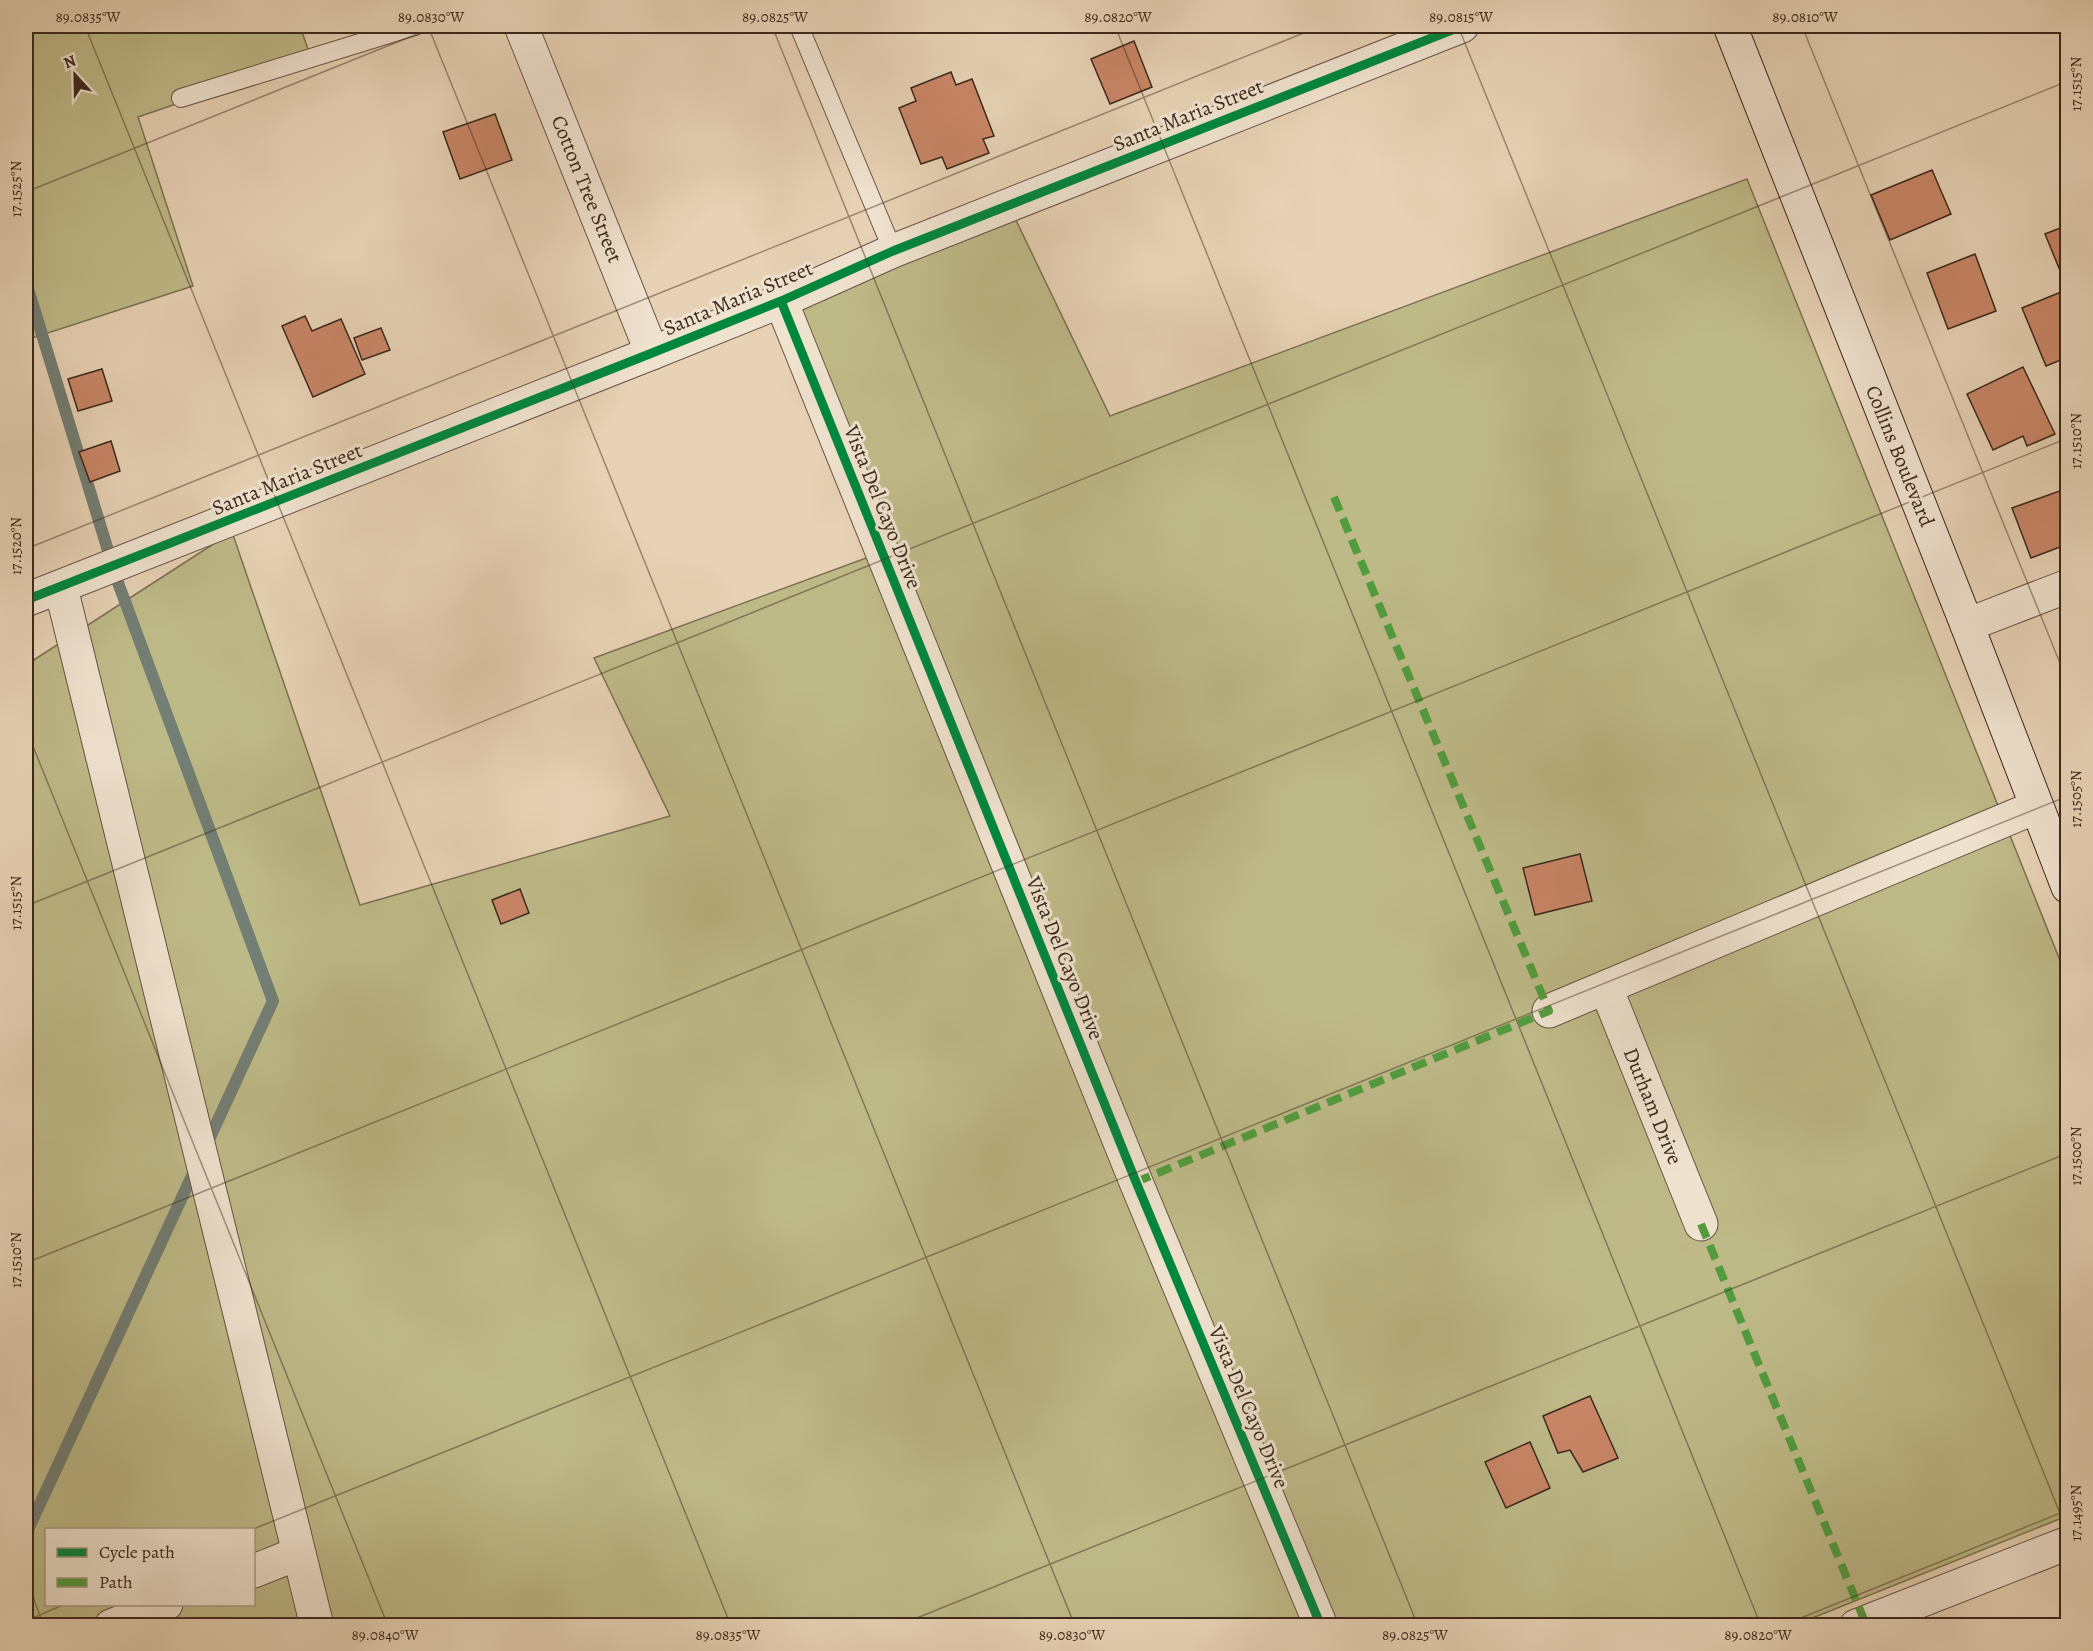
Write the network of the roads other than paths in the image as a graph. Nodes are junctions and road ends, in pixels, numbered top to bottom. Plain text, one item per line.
1 (415, 26) edge
2 (521, 26) edge
3 (799, 26) edge
4 (1462, 26) edge
5 (1730, 26) edge
6 (181, 98) dead end
7 (893, 251) junction
8 (781, 301) junction
9 (652, 353) junction
10 (2067, 586) edge
11 (61, 588) junction
12 (26, 600) edge
13 (1967, 625) junction
14 (2036, 807) junction
15 (2067, 887) edge
16 (1605, 988) junction
17 (1549, 1011) dead end
18 (1701, 1224) dead end
19 (2067, 1543) edge
20 (299, 1553) junction
21 (255, 1570) edge
22 (163, 1606) edge
23 (1863, 1624) edge
24 (111, 1626) edge
25 (317, 1626) edge
26 (1321, 1626) edge

1 - 6 lane
2 - 9 street, Cotton Tree Street
3 - 7 lane
4 - 7 street, Santa Maria Street
5 - 13 street, Collins Boulevard
7 - 8 street, Santa Maria Street
8 - 9 street, Santa Maria Street
8 - 26 street, Vista Del Cayo Drive
9 - 11 street, Santa Maria Street
10 - 13 street
11 - 12 street, Santa Maria Street
11 - 20 street
13 - 14 street, Collins Boulevard
14 - 15 street, Collins Boulevard
14 - 16 street
16 - 17 street
16 - 18 street, Durham Drive
19 - 23 street
20 - 21 street
20 - 25 street
22 - 24 street

